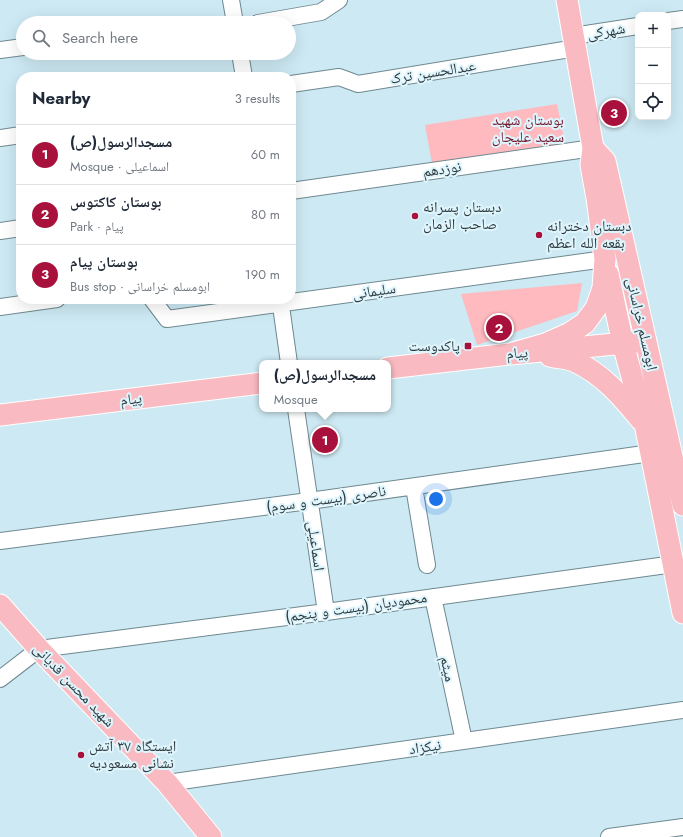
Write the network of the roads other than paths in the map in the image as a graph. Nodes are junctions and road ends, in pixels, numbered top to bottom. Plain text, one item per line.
1 (231, 0) edge
2 (339, 0) edge
3 (567, 0) edge
4 (234, 16) edge
5 (296, 16) edge
6 (683, 19) edge
7 (671, 21) edge
8 (635, 27) edge
9 (575, 42) junction
10 (16, 48) edge
11 (0, 50) edge
12 (241, 60) edge
13 (243, 72) edge
14 (296, 83) edge
15 (16, 136) edge
16 (0, 138) edge
17 (593, 148) junction
18 (296, 189) edge
19 (16, 229) edge
20 (0, 231) edge
21 (605, 259) junction
22 (296, 299) edge
23 (21, 304) edge
24 (156, 304) edge
25 (261, 304) edge
26 (280, 304) edge
27 (0, 307) edge
28 (646, 341) junction
29 (623, 344) junction
30 (510, 354) junction
31 (289, 360) edge
32 (391, 368) edge
33 (259, 383) edge
34 (296, 412) edge
35 (0, 414) edge
36 (645, 424) junction
37 (660, 452) junction
38 (414, 487) junction
39 (310, 501) junction
40 (683, 505) edge
41 (0, 541) edge
42 (674, 564) junction
43 (427, 565) dead end
44 (433, 597) junction
45 (0, 605) edge
46 (326, 612) junction
47 (683, 613) edge
48 (39, 649) junction
49 (0, 679) edge
50 (683, 710) edge
51 (464, 741) junction
52 (168, 783) junction
53 (683, 827) edge
54 (211, 837) edge
55 (609, 837) edge

1 - 4 street
2 - 5 street
3 - 9 main road, ابومسلم خراسانی
6 - 7 street
8 - 9 street, شهرکی
9 - 14 street, عبدالحسین ترک
9 - 17 main road, ابومسلم خراسانی
10 - 11 street
12 - 13 street
15 - 16 street
17 - 18 street, نوزدهم
17 - 21 main road, ابومسلم خراسانی
17 - 28 main road, ابومسلم خراسانی
19 - 20 street
21 - 22 street, سلیمانی
21 - 29 main road, ابومسلم خراسانی
21 - 30 main road
23 - 27 street
24 - 25 street, سلیمانی
26 - 31 street
28 - 29 main road, پیام
28 - 37 main road, ابومسلم خراسانی
29 - 30 main road, پیام
29 - 36 main road, ابومسلم خراسانی
30 - 32 main road, پیام
30 - 36 main road
33 - 35 main road, پیام
34 - 39 street, اسماعیلی
36 - 37 main road, ابومسلم خراسانی
37 - 38 street, ناصری (بیست و سوم)
37 - 40 main road, ابومسلم خراسانی
37 - 42 main road, ابومسلم خراسانی
38 - 39 street, ناصری (بیست و سوم)
38 - 43 street
39 - 41 street, ناصری (بیست و سوم)
39 - 46 street, اسماعیلی
42 - 44 street, محمودیان (بیست و پنجم)
42 - 47 main road, ابومسلم خراسانی
44 - 46 street, محمودیان (بیست و پنجم)
44 - 51 street, میثم
45 - 48 main road, شهید محسن قدیانی
46 - 48 street, محمودیان (بیست و پنجم)
48 - 49 street
48 - 52 main road, شهید محسن قدیانی
50 - 51 street, نیکزاد
51 - 52 street, نیکزاد
52 - 54 main road, شهید محسن قدیانی
53 - 55 street

